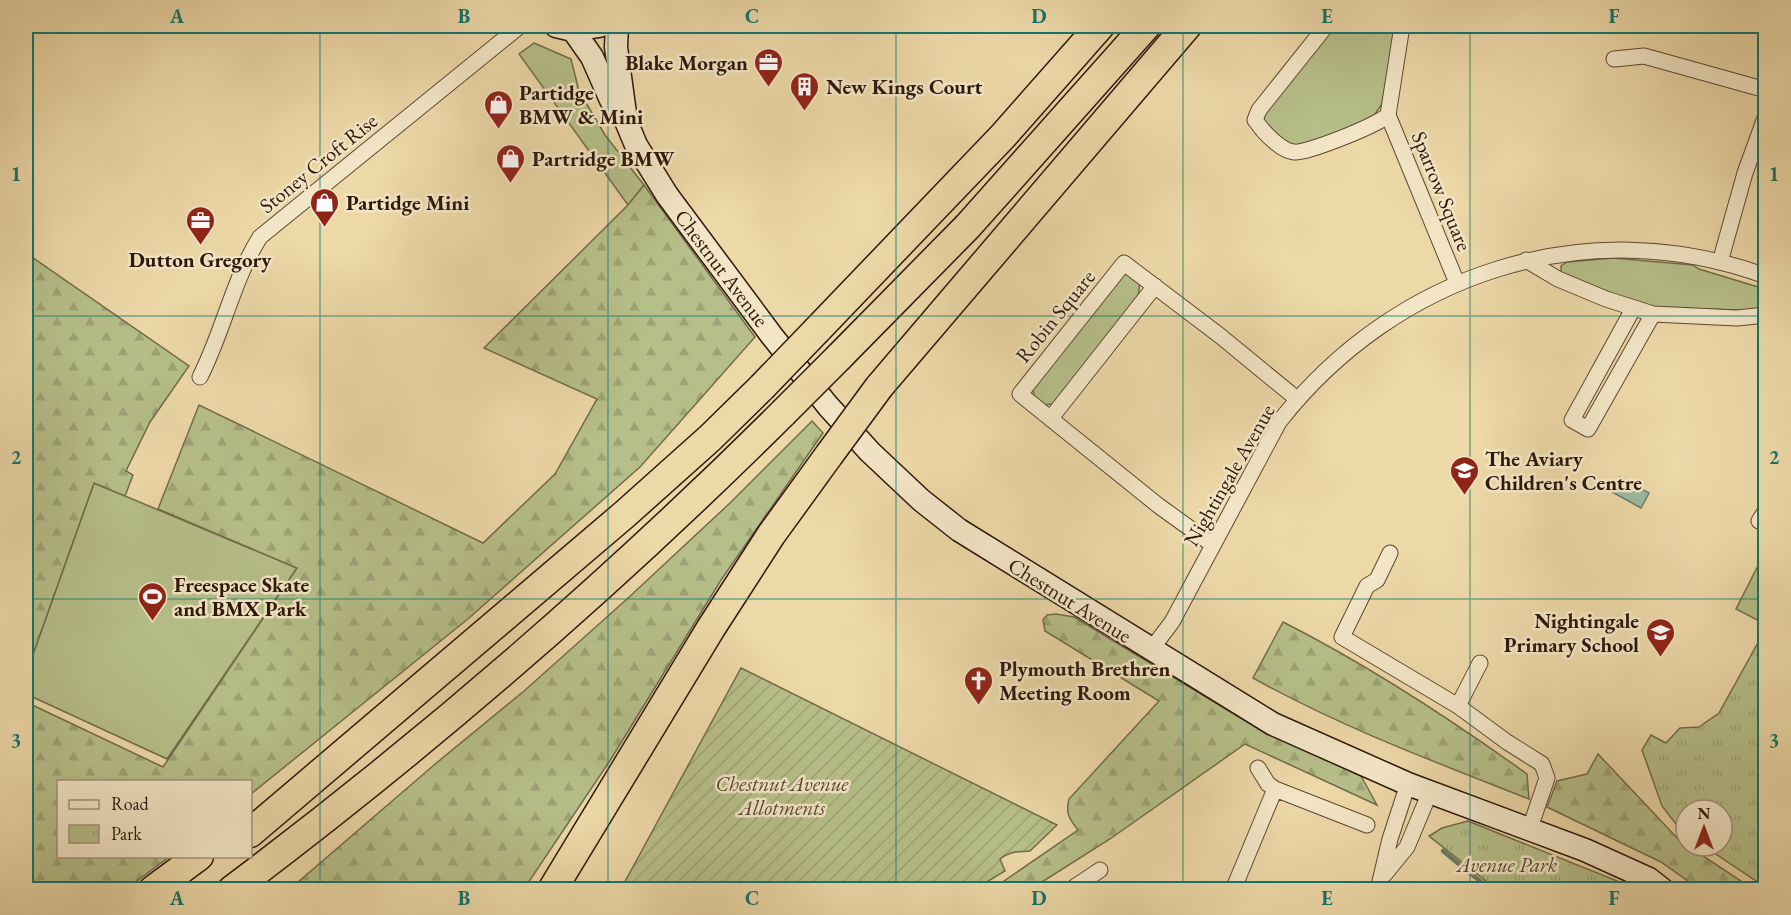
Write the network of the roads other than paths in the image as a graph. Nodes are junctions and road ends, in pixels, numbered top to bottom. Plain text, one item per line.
1 (520, 26) edge
2 (599, 26) edge
3 (617, 26) edge
4 (1100, 26) edge
5 (1146, 26) edge
6 (1187, 26) edge
7 (1326, 26) edge
8 (1402, 26) edge
9 (565, 28) edge
10 (1614, 59) dead end
11 (1766, 90) edge
12 (1388, 115) junction
13 (1766, 116) edge
14 (626, 121) junction
15 (1526, 260) junction
16 (1720, 262) junction
17 (1766, 276) edge
18 (1457, 283) junction
19 (1155, 286) junction
20 (1633, 309) junction
21 (1653, 314) junction
22 (1766, 315) edge
23 (200, 377) dead end
24 (1297, 399) junction
25 (1051, 418) junction
26 (1213, 544) junction
27 (1390, 554) dead end
28 (1150, 651) junction
29 (1480, 663) dead end
30 (1458, 706) junction
31 (1258, 768) dead end
32 (1408, 784) junction
33 (1275, 789) junction
34 (1430, 792) junction
35 (295, 796) junction
36 (252, 819) edge
37 (1367, 825) dead end
38 (252, 831) edge
39 (1529, 831) junction
40 (196, 858) edge
41 (217, 858) edge
42 (1100, 870) dead end
43 (1380, 883) edge
44 (153, 890) edge
45 (177, 890) edge
46 (232, 890) edge
47 (552, 890) edge
48 (1070, 890) edge
49 (1233, 890) edge
50 (1663, 890) edge

1 - 23 street, Stoney Croft Rise
2 - 9 street
3 - 14 street, Chestnut Avenue
4 - 35 highway, bridge
5 - 46 highway, bridge
6 - 47 highway, bridge
7 - 12 street, Sparrow Square
8 - 12 street, Sparrow Square
9 - 14 street, Chestnut Avenue
10 - 11 street
12 - 18 street, Sparrow Square
13 - 16 street
14 - 28 street, Chestnut Avenue
15 - 16 street, Nightingale Avenue
15 - 18 street, Nightingale Avenue
15 - 20 street
16 - 17 street, Nightingale Avenue
18 - 24 street, Nightingale Avenue
19 - 24 street, Robin Square
19 - 25 street
19 - 25 street, Robin Square
20 - 21 street
20 - 21 street
21 - 22 street
24 - 26 street, Nightingale Avenue
25 - 26 street, Robin Square
26 - 28 street, Nightingale Avenue
27 - 30 street
28 - 32 street, Chestnut Avenue
29 - 30 street
30 - 39 street
31 - 33 street
32 - 34 street, Chestnut Avenue
32 - 43 street
33 - 37 street
33 - 49 street
34 - 39 street, Chestnut Avenue
34 - 43 street
35 - 36 highway
35 - 38 highway
39 - 50 street, Chestnut Avenue
40 - 44 highway
41 - 45 highway
42 - 48 street

